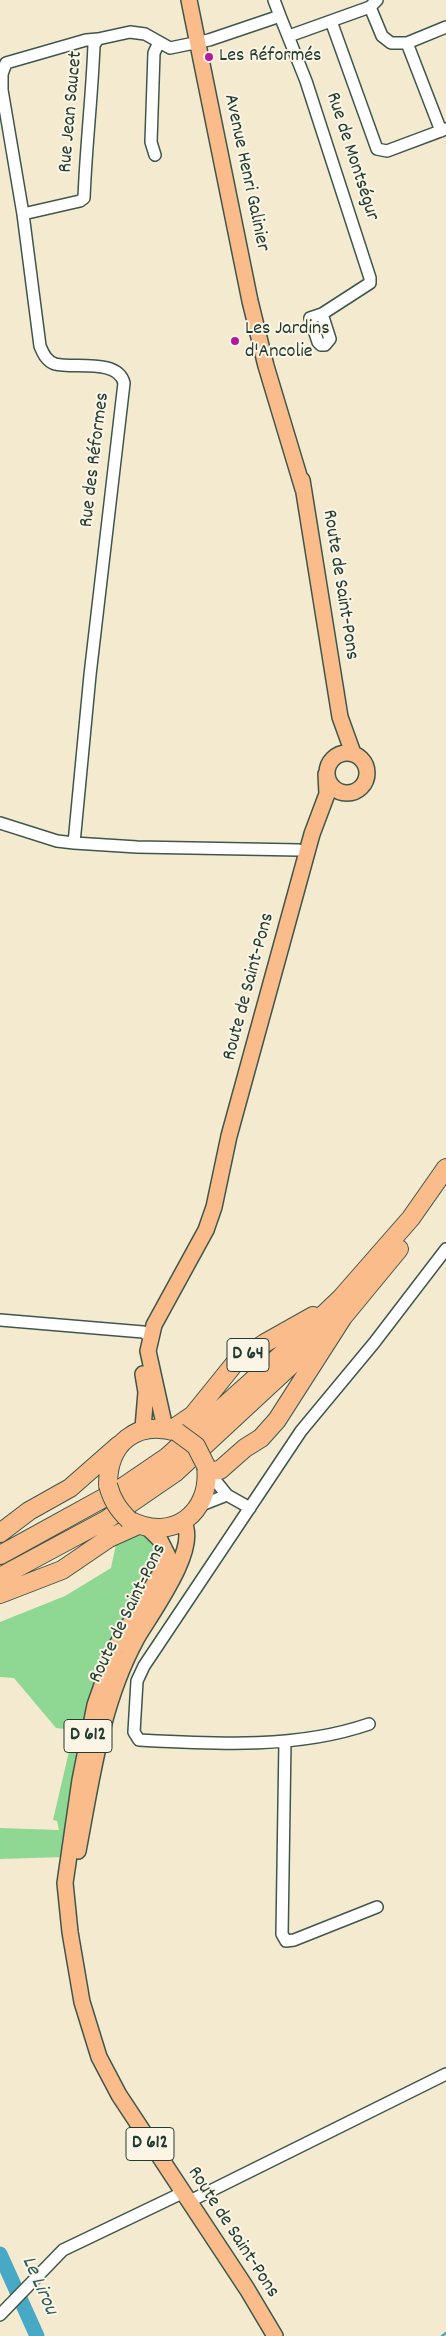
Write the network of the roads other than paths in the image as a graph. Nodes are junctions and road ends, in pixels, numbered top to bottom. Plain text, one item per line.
1 (189, 0) edge
2 (274, 0) edge
3 (374, 4) edge
4 (280, 16) junction
5 (331, 21) junction
6 (446, 27) edge
7 (289, 36) junction
8 (98, 39) junction
9 (160, 42) junction
10 (198, 42) junction
11 (408, 42) junction
12 (1, 90) edge
13 (443, 130) edge
14 (155, 155) dead end
15 (23, 214) junction
16 (243, 267) joint
17 (322, 314) dead end
18 (340, 717) junction
19 (353, 753) junction
20 (334, 756) junction
21 (326, 774) junction
22 (346, 793) junction
23 (0, 822) edge
24 (74, 843) junction
25 (308, 850) junction
26 (446, 1168) edge
27 (446, 1185) edge
28 (446, 1249) edge
29 (340, 1298) junction
30 (343, 1317) junction
31 (0, 1320) edge
32 (147, 1334) junction
33 (171, 1430) junction
34 (124, 1441) junction
35 (207, 1472) junction
36 (227, 1495) junction
37 (199, 1506) junction
38 (250, 1508) junction
39 (183, 1522) junction
40 (138, 1524) junction
41 (0, 1533) edge
42 (0, 1554) edge
43 (0, 1577) edge
44 (0, 1594) edge
45 (369, 1724) dead end
46 (285, 1741) junction
47 (377, 1907) dead end
48 (70, 1932) junction
49 (446, 2074) edge
50 (185, 2197) junction
51 (0, 2315) edge
52 (275, 2336) edge

1 - 10 main road, Avenue Henri Galinier
2 - 4 street, Rue de Montségur
3 - 5 street
3 - 11 street
4 - 7 street, Rue de Montségur
4 - 10 street
5 - 7 street
5 - 13 street
6 - 11 street
7 - 17 street, Rue de Montségur
8 - 9 street, Rue Jean Saucet
8 - 12 street, Rue des Réformes
8 - 15 street, Rue Jean Saucet
9 - 10 street, Rue Jean Saucet
9 - 14 street
10 - 16 main road, Avenue Henri Galinier
11 - 13 street
12 - 15 street, Rue des Réformes
15 - 24 street, Rue des Réformes
16 - 18 main road, Route de Saint-Pons
18 - 19 main road, Route de Saint-Pons
18 - 20 main road, Route de Saint-Pons
19 - 20 main road
19 - 22 main road
20 - 21 main road
21 - 22 main road
21 - 25 main road, Route de Saint-Pons
22 - 25 main road, Route de Saint-Pons
23 - 24 street
24 - 25 street
25 - 32 main road, Route de Saint-Pons
26 - 29 highway, D 64
27 - 30 highway
28 - 38 street
29 - 33 highway, D 64
29 - 42 highway
30 - 35 highway
30 - 43 highway
31 - 32 street
32 - 33 main road, Route de Saint-Pons
32 - 34 main road, Route de Saint-Pons
33 - 34 highway
33 - 35 highway, bridge
34 - 40 highway, bridge
34 - 41 highway
35 - 36 street
35 - 37 highway
36 - 37 street
36 - 38 street
37 - 39 highway
38 - 46 street
39 - 40 highway
39 - 48 main road, Route de Saint-Pons / D 612
40 - 44 highway
40 - 48 main road, Route de Saint-Pons / D 612
45 - 46 street
46 - 47 street
48 - 50 main road, Route de Saint-Pons / D 612
49 - 50 street
50 - 51 street
50 - 52 main road, Route de Saint-Pons / D 612

